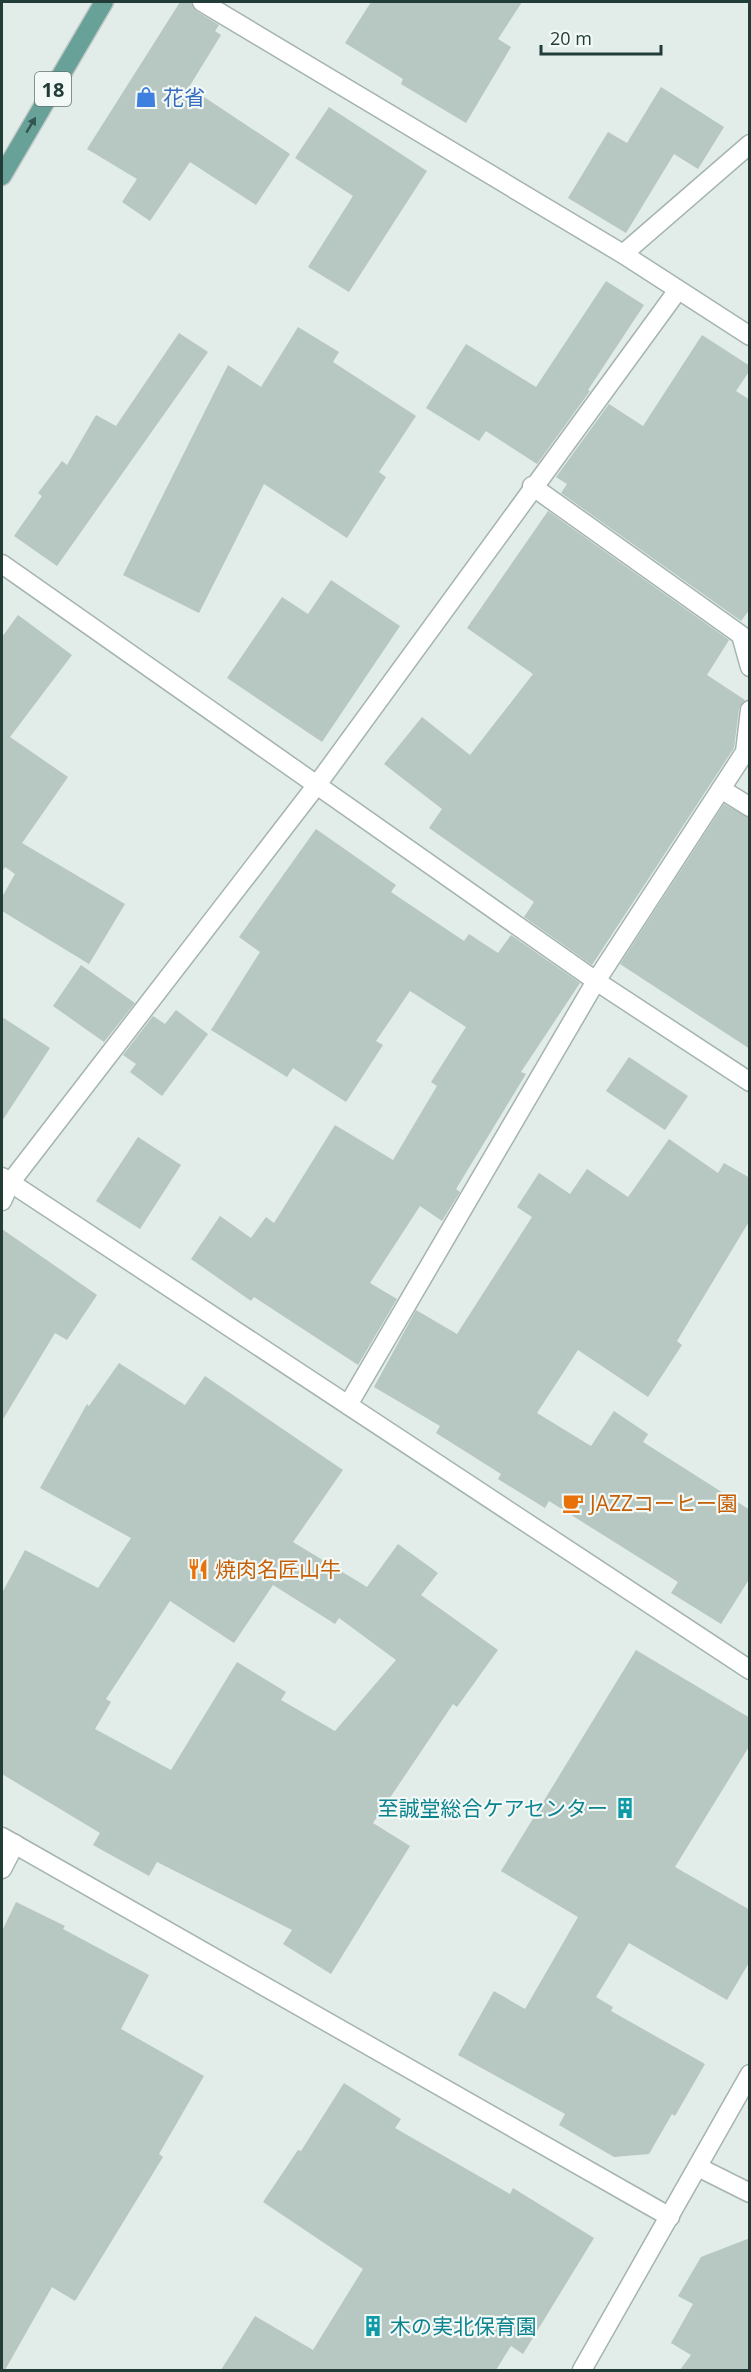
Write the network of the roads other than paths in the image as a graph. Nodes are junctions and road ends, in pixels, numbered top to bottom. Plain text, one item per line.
1 (104, 2) edge
2 (202, 2) edge
3 (750, 144) edge
4 (2, 176) edge
5 (623, 254) junction
6 (678, 290) junction
7 (750, 336) edge
8 (532, 486) junction
9 (2, 564) edge
10 (750, 667) edge
11 (750, 710) edge
12 (316, 786) junction
13 (721, 789) junction
14 (750, 807) edge
15 (596, 981) junction
16 (750, 1082) edge
17 (6, 1180) edge
18 (2, 1201) edge
19 (348, 1405) junction
20 (750, 1670) edge
21 (8, 1841) edge
22 (2, 1869) edge
23 (750, 2074) edge
24 (698, 2167) junction
25 (750, 2193) edge
26 (670, 2217) junction
27 (582, 2370) edge

4 -> 1 main road, 18
2 - 5 street
3 - 5 street
5 - 6 street
6 - 7 street
6 - 8 street
8 - 10 street
8 - 12 street
9 - 12 street
11 - 13 street
12 - 15 street
12 - 17 street
13 - 14 street
13 - 15 street
15 - 16 street
15 - 19 street
17 - 18 street
17 - 19 street
19 - 20 street
21 - 22 street
21 - 26 street
23 - 24 street
24 - 25 street
24 - 26 street
26 - 27 street

